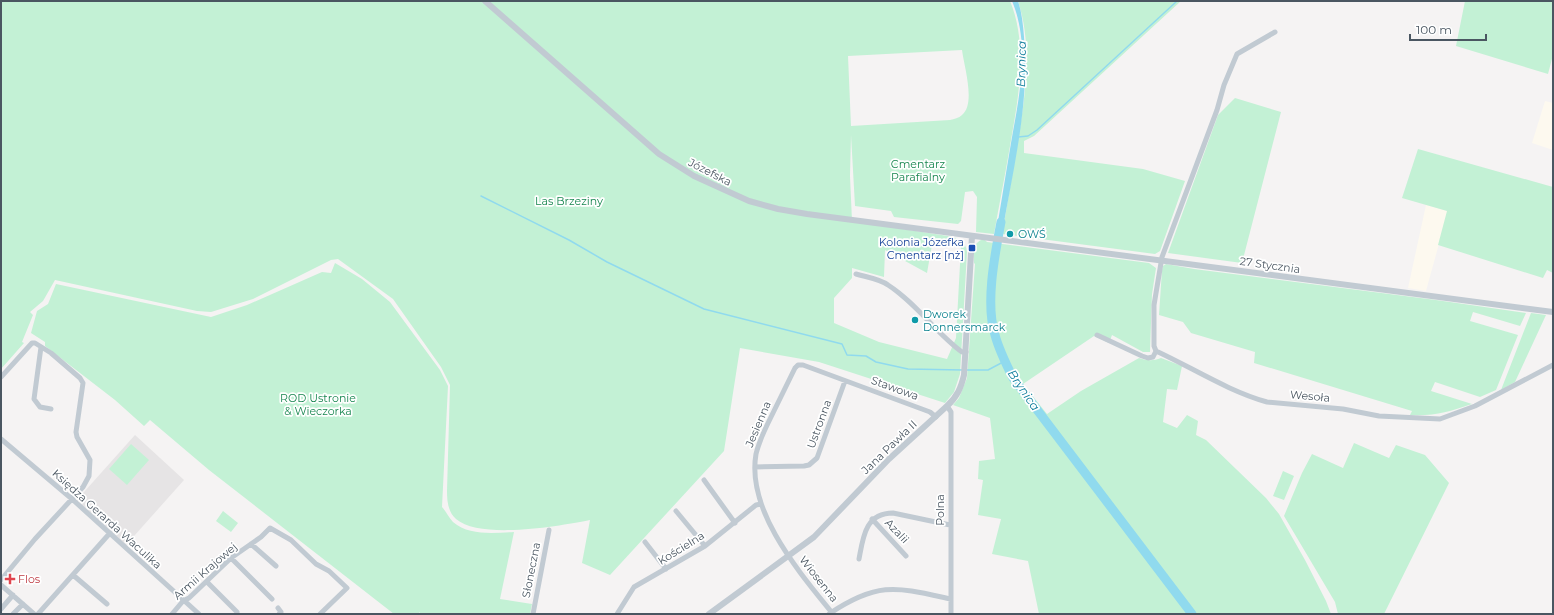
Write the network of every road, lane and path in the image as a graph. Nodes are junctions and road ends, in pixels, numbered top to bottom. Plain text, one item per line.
1 (485, 1) edge
2 (1275, 32) dead end
3 (972, 236) junction
4 (987, 238) joint
5 (1161, 260) junction
6 (856, 274) dead end
7 (1553, 312) edge
8 (1097, 335) dead end
9 (41, 346) junction
10 (1156, 351) junction
11 (966, 352) junction
12 (1553, 365) edge
13 (795, 368) joint
14 (1, 378) edge
15 (845, 381) junction
16 (947, 406) junction
17 (51, 409) dead end
18 (936, 417) junction
19 (1, 439) edge
20 (755, 467) junction
21 (704, 480) dead end
22 (72, 499) junction
23 (761, 504) junction
24 (676, 511) dead end
25 (872, 519) junction
26 (735, 523) junction
27 (950, 525) junction
28 (549, 530) dead end
29 (110, 533) junction
30 (645, 542) dead end
31 (251, 544) junction
32 (705, 546) junction
33 (788, 556) junction
34 (906, 556) dead end
35 (231, 558) junction
36 (859, 559) dead end
37 (276, 566) dead end
38 (666, 569) junction
39 (73, 575) junction
40 (1, 580) edge
41 (206, 582) junction
42 (1, 585) edge
43 (13, 595) junction
44 (272, 599) dead end
45 (951, 599) junction
46 (183, 601) junction
47 (23, 604) junction
48 (107, 604) dead end
49 (1, 609) edge
50 (237, 612) dead end
51 (831, 613) edge
52 (13, 614) edge
53 (34, 614) edge
54 (38, 614) edge
55 (172, 614) edge
56 (199, 614) edge
57 (320, 614) edge
58 (533, 614) edge
59 (617, 614) edge
60 (709, 614) edge
61 (951, 614) edge

1 - 3 street, Józefska
2 - 5 street
3 - 4 street, Józefska
3 - 11 street, Jana Pawła II
4 - 5 street, 27 Stycznia
5 - 7 street, 27 Stycznia
5 - 10 street
6 - 11 street
8 - 10 street
9 - 14 street
9 - 17 street
9 - 22 street
10 - 12 street, Wesoła
11 - 16 street, Jana Pawła II
13 - 15 street, Stawowa
13 - 20 street, Jesienna
15 - 18 street, Stawowa
15 - 20 street, Ustronna
16 - 18 street, Jana Pawła II
16 - 27 street, Polna
18 - 33 street, Jana Pawła II
19 - 22 street, Księdza Gerarda Waculika
20 - 23 street, Jesienna
21 - 26 street
22 - 29 street, Księdza Gerarda Waculika
22 - 40 street
23 - 26 street, Kościelna
23 - 33 street, Jesienna
24 - 32 street
25 - 27 street, Azalii
25 - 34 street, Azalii
25 - 36 street, Azalii
26 - 32 street, Kościelna
27 - 45 street, Polna
28 - 58 street, Słoneczna
29 - 39 street
29 - 46 street, Księdza Gerarda Waculika
30 - 38 street
31 - 35 street, Armii Krajowej
31 - 37 street
31 - 57 street, Armii Krajowej
32 - 38 street, Kościelna
33 - 51 street, Wiosenna
33 - 60 street, Jana Pawła II
35 - 41 street, Armii Krajowej
35 - 44 street
38 - 59 street, Kościelna
39 - 48 street
39 - 54 street
41 - 46 street, Armii Krajowej
41 - 50 street
42 - 43 street
43 - 47 street
43 - 49 street
45 - 51 street
45 - 61 street, Polna
46 - 55 street, Armii Krajowej
46 - 56 street, Księdza Gerarda Waculika
47 - 52 street
47 - 53 street

